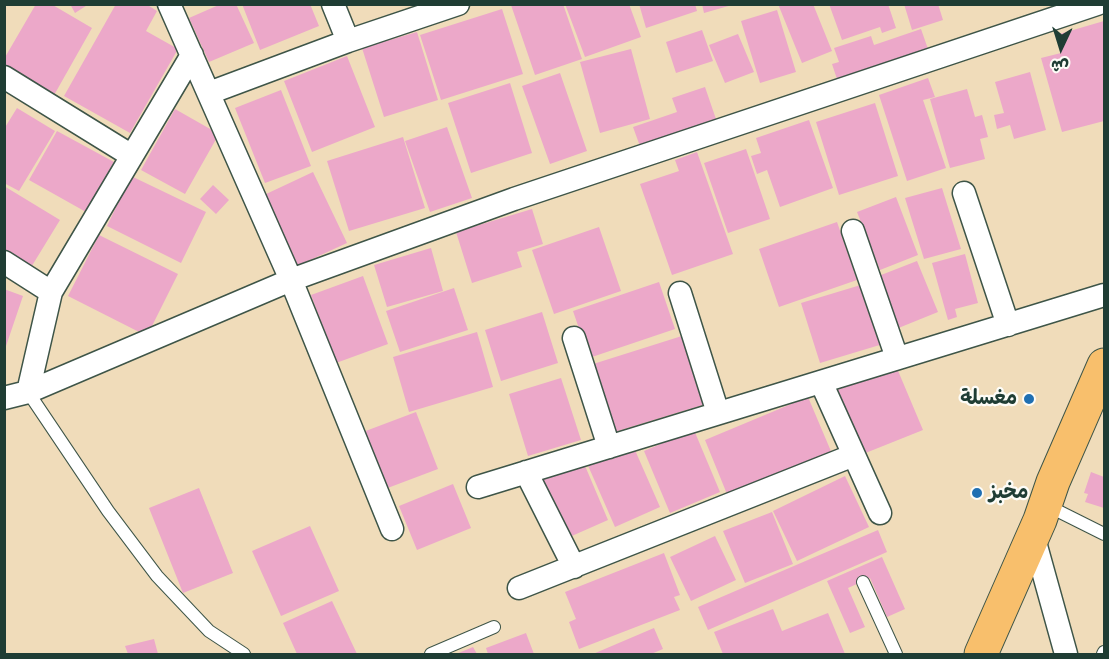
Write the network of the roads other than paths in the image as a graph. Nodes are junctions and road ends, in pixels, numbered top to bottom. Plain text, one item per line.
1 (169, 4) edge
2 (333, 4) edge
3 (458, 4) edge
4 (1097, 4) edge
5 (348, 42) junction
6 (192, 55) junction
7 (4, 77) edge
8 (209, 93) junction
9 (132, 156) junction
10 (964, 194) dead end
11 (853, 231) dead end
12 (4, 262) edge
13 (291, 279) junction
14 (51, 292) junction
15 (681, 293) dead end
16 (1104, 295) edge
17 (1008, 325) junction
18 (574, 338) dead end
19 (897, 358) junction
20 (1104, 365) edge
21 (821, 382) junction
22 (28, 392) junction
23 (4, 398) edge
24 (718, 413) junction
25 (609, 447) junction
26 (854, 456) junction
27 (526, 472) junction
28 (477, 487) dead end
29 (1049, 493) junction
30 (880, 513) dead end
31 (392, 529) dead end
32 (1104, 534) edge
33 (1033, 535) junction
34 (574, 567) junction
35 (863, 582) dead end
36 (519, 588) dead end
37 (494, 627) dead end
38 (244, 654) edge
39 (431, 654) edge
40 (896, 654) edge
41 (964, 654) edge
42 (981, 654) edge
43 (1066, 654) edge

1 - 6 street
2 - 5 street
3 - 5 street
4 - 13 street
5 - 8 street
6 - 8 street
6 - 9 street
7 - 9 street
8 - 13 street
9 - 14 street
10 - 17 street
11 - 19 street
12 - 14 street
13 - 22 street
13 - 31 street
14 - 22 street
15 - 24 street
16 - 17 street
17 - 19 street
18 - 25 street
19 - 21 street
20 - 29 main road
21 - 24 street
21 - 26 street
22 - 23 street
22 - 38 lane
24 - 25 street
25 - 27 street
26 - 30 street
26 - 34 street
27 - 28 street
27 - 34 street
29 - 32 lane
29 - 33 main road
29 - 41 main road
33 - 42 main road
33 - 43 street
34 - 36 street
35 - 40 lane
37 - 39 lane

